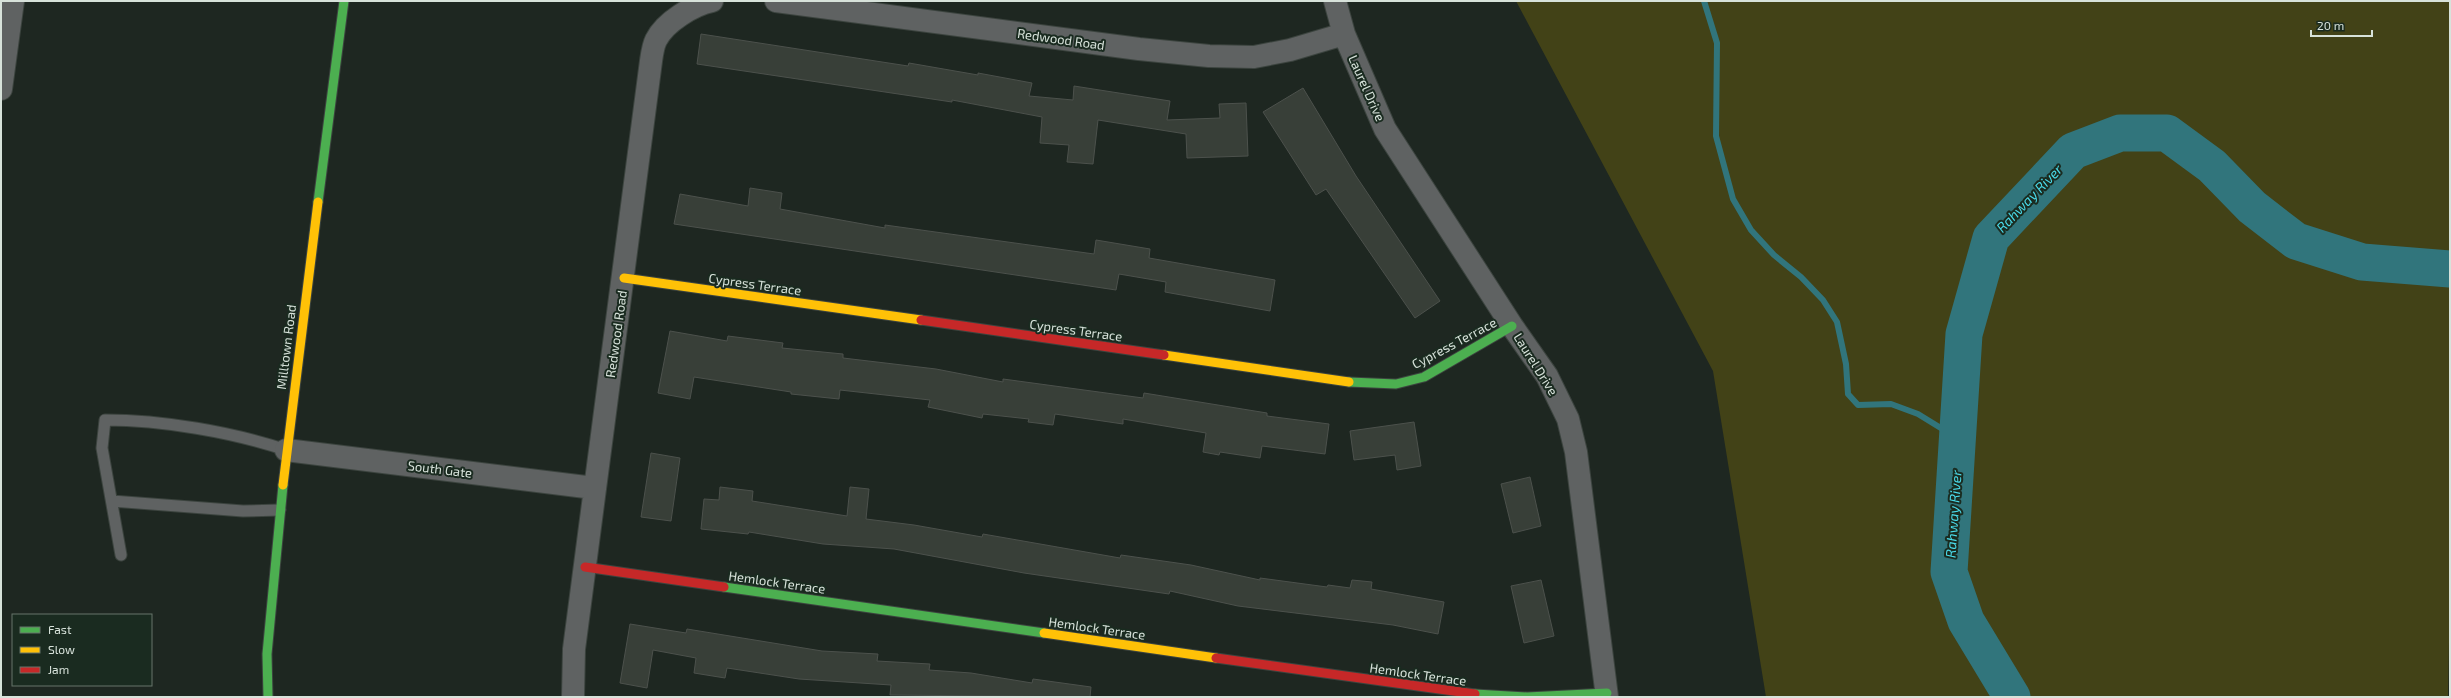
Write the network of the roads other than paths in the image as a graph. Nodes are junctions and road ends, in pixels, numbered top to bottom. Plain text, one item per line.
1 (13, 1) edge
2 (344, 1) edge
3 (712, 1) edge
4 (776, 1) edge
5 (1335, 1) edge
6 (1344, 34) junction
7 (1, 89) edge
8 (624, 278) junction
9 (1512, 326) junction
10 (286, 450) junction
11 (594, 488) junction
12 (112, 501) junction
13 (280, 510) junction
14 (122, 555) dead end
15 (585, 567) junction
16 (1607, 695) edge
17 (268, 697) edge
18 (573, 697) edge

1 - 7 street
2 - 10 street, Milltown Road
3 - 8 street, Redwood Road
4 - 6 street, Redwood Road
5 - 6 street, Laurel Drive
6 - 9 street, Laurel Drive
8 - 9 street, Cypress Terrace
8 - 11 street, Redwood Road
9 - 16 street, Laurel Drive
10 - 11 street, South Gate
10 - 12 lane
10 - 13 street, Milltown Road
11 - 15 street, Redwood Road
12 - 13 lane
12 - 14 lane
13 - 17 street, Milltown Road
15 - 16 street, Hemlock Terrace
15 - 18 street, Redwood Road

